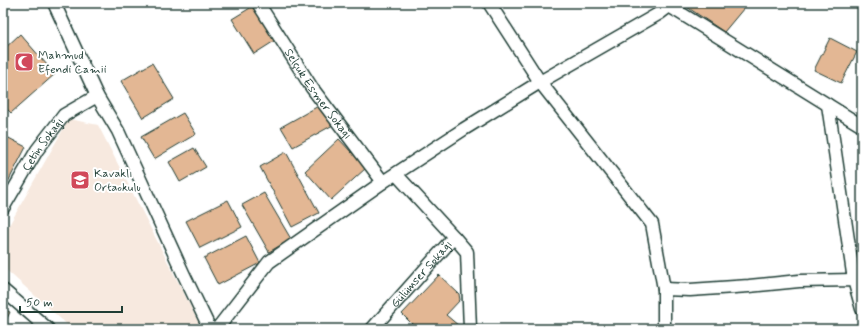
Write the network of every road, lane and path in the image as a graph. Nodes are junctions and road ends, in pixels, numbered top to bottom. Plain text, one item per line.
1 (54, 3) edge
2 (258, 3) edge
3 (489, 3) edge
4 (670, 4) edge
5 (540, 82) junction
6 (97, 96) junction
7 (828, 105) junction
8 (862, 126) edge
9 (396, 174) junction
10 (383, 182) junction
11 (3, 208) edge
12 (454, 237) junction
13 (854, 280) junction
14 (3, 290) edge
15 (664, 290) junction
16 (862, 309) edge
17 (48, 329) edge
18 (210, 329) edge
19 (217, 329) edge
20 (372, 329) edge
21 (470, 329) edge
22 (664, 329) edge

1 - 6 street
2 - 10 street, Selçuk Esmer Sokağı
3 - 5 street
4 - 5 street
4 - 7 street
5 - 9 street
5 - 15 street
6 - 11 street, Çetin Sokağı
6 - 18 street
7 - 8 street
7 - 13 street
9 - 10 street
9 - 12 street
10 - 19 street
12 - 20 street, Gülümser Sokağı
12 - 21 street
13 - 15 street
13 - 16 street
14 - 17 street
15 - 22 street

